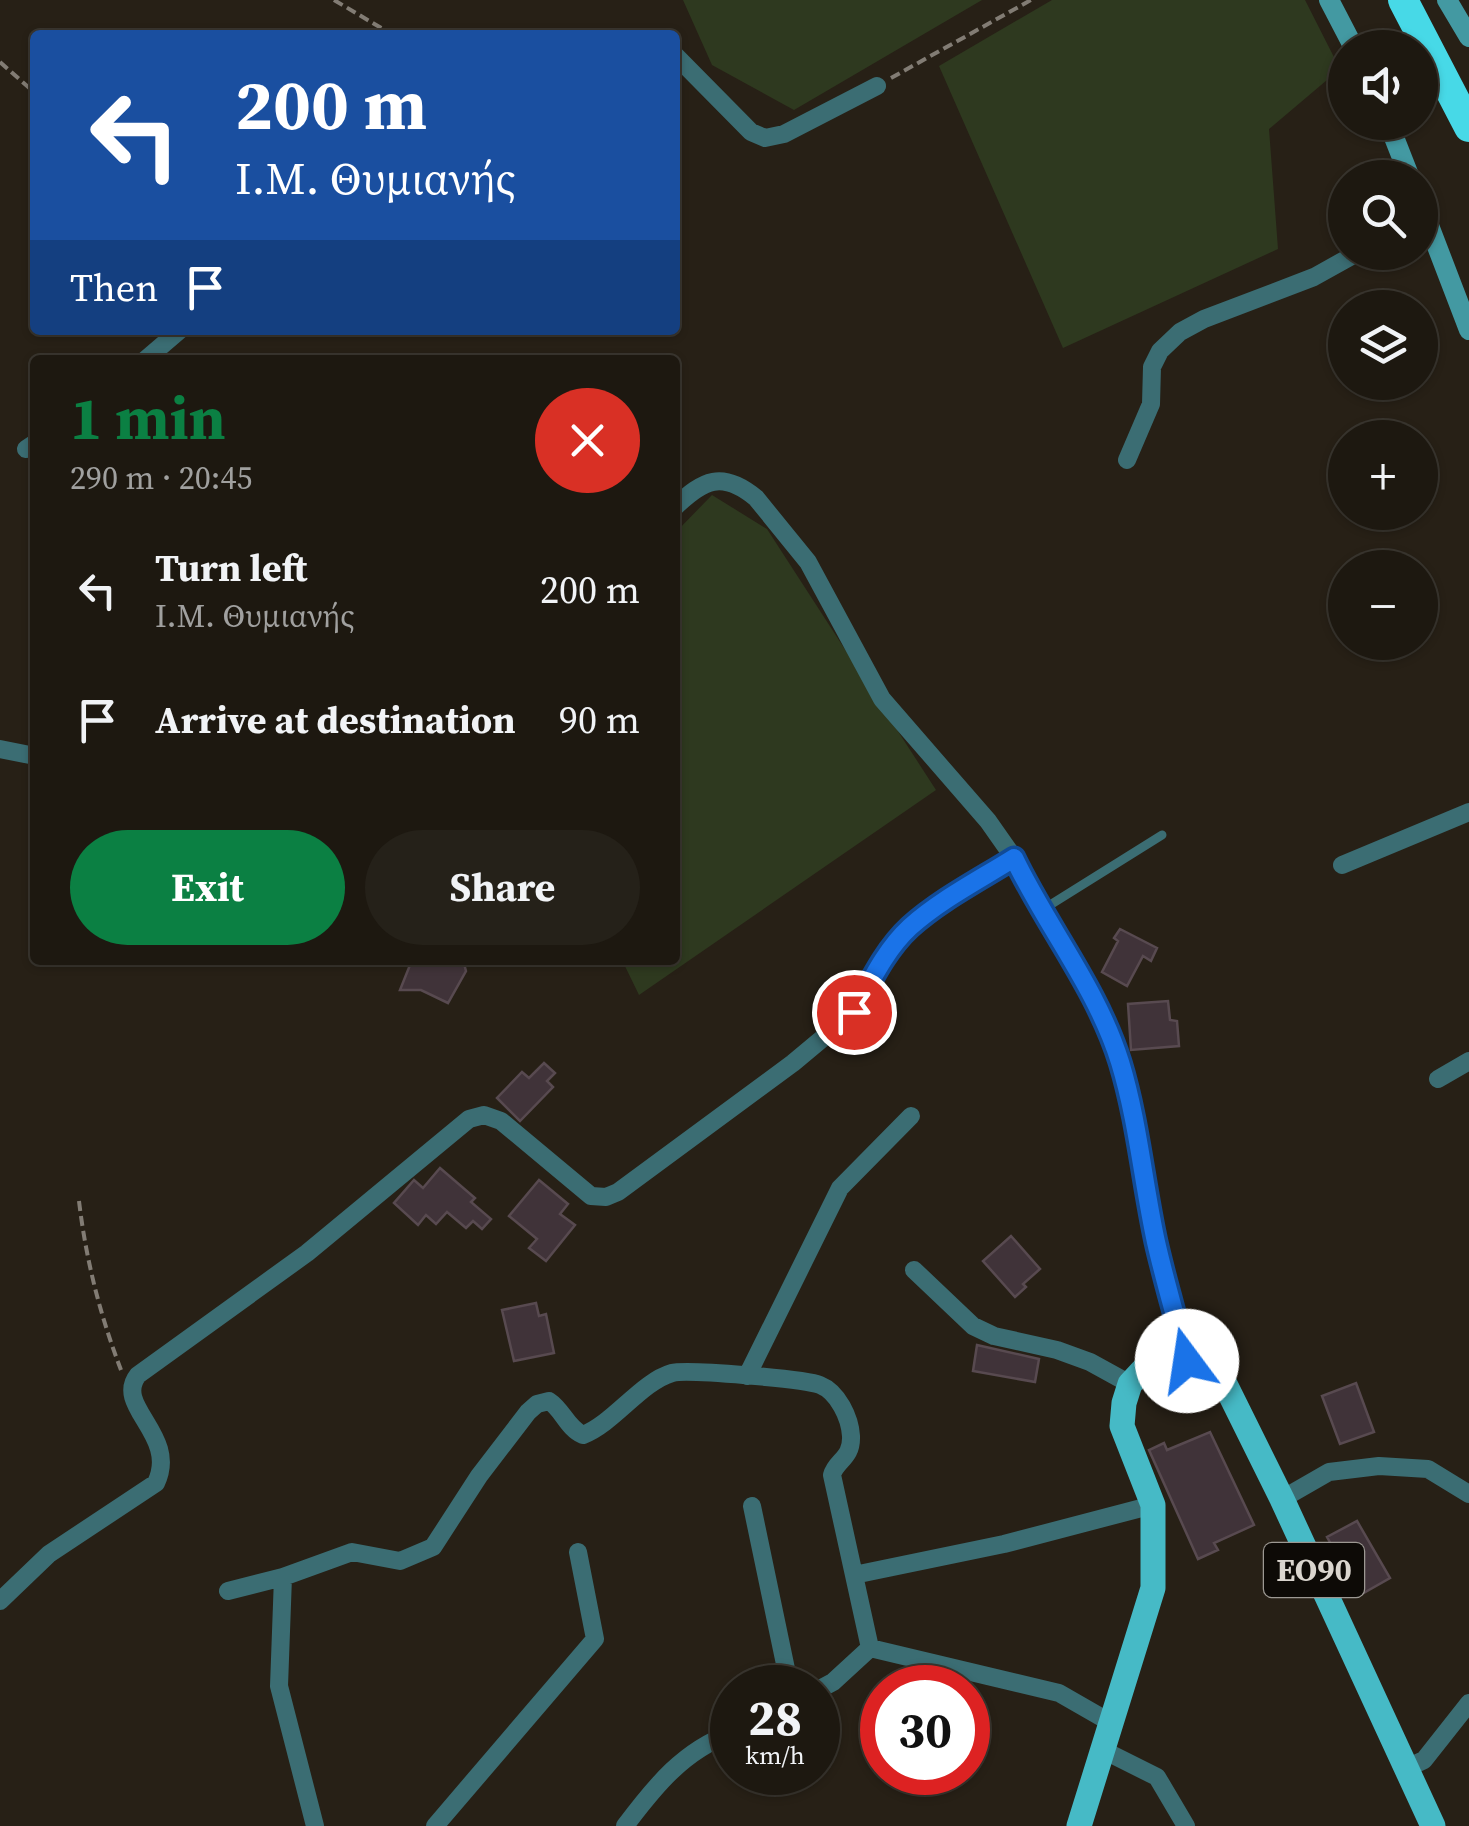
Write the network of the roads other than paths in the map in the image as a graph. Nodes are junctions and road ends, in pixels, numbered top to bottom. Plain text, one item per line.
1 (1329, 0) edge
2 (1403, 0) edge
3 (1448, 0) edge
4 (1345, 30) edge
5 (1469, 37) edge
6 (680, 60) edge
7 (877, 86) road end
8 (1469, 127) edge
9 (1438, 253) edge
10 (1328, 269) edge
11 (1469, 330) edge
12 (1126, 460) dead end
13 (680, 501) edge
14 (0, 750) edge
15 (30, 755) edge
16 (1469, 812) edge
17 (1162, 835) dead end
18 (1014, 858) junction
19 (1342, 865) dead end
20 (1042, 910) junction
21 (1469, 1061) edge
22 (1438, 1079) dead end
23 (912, 1116) dead end
24 (914, 1270) dead end
25 (1187, 1361) junction
26 (747, 1376) junction
27 (1130, 1384) junction
28 (1469, 1494) edge
29 (1282, 1500) junction
30 (1153, 1505) junction
31 (752, 1506) dead end
32 (578, 1552) dead end
33 (854, 1575) junction
34 (283, 1576) junction
35 (228, 1591) dead end
36 (0, 1601) edge
37 (870, 1648) junction
38 (785, 1665) edge
39 (840, 1676) edge
40 (1469, 1702) edge
41 (1113, 1724) junction
42 (710, 1741) edge
43 (1102, 1750) junction
44 (1405, 1769) junction
45 (315, 1826) edge
46 (435, 1826) edge
47 (625, 1826) edge
48 (1079, 1826) edge
49 (1186, 1826) edge
50 (1433, 1826) edge

1 - 4 street
2 - 8 highway
3 - 5 street
6 - 7 street
9 - 11 street
10 - 12 street
13 - 18 street
14 - 15 street
16 - 19 street
17 - 20 lane
18 - 20 street
18 - 36 street
20 - 25 street
21 - 22 street
23 - 26 street
24 - 27 street
25 - 27 main road
25 - 29 main road, ΕΟ90
26 - 33 street
26 - 34 street
27 - 30 main road
28 - 29 street
29 - 44 main road, ΕΟ90
30 - 33 street
30 - 41 main road
31 - 38 street
32 - 46 street
33 - 37 street
34 - 35 street
34 - 45 street
37 - 39 street
37 - 41 street
40 - 44 street
41 - 43 main road
42 - 47 street
43 - 48 main road
43 - 49 street
44 - 50 main road, ΕΟ90

